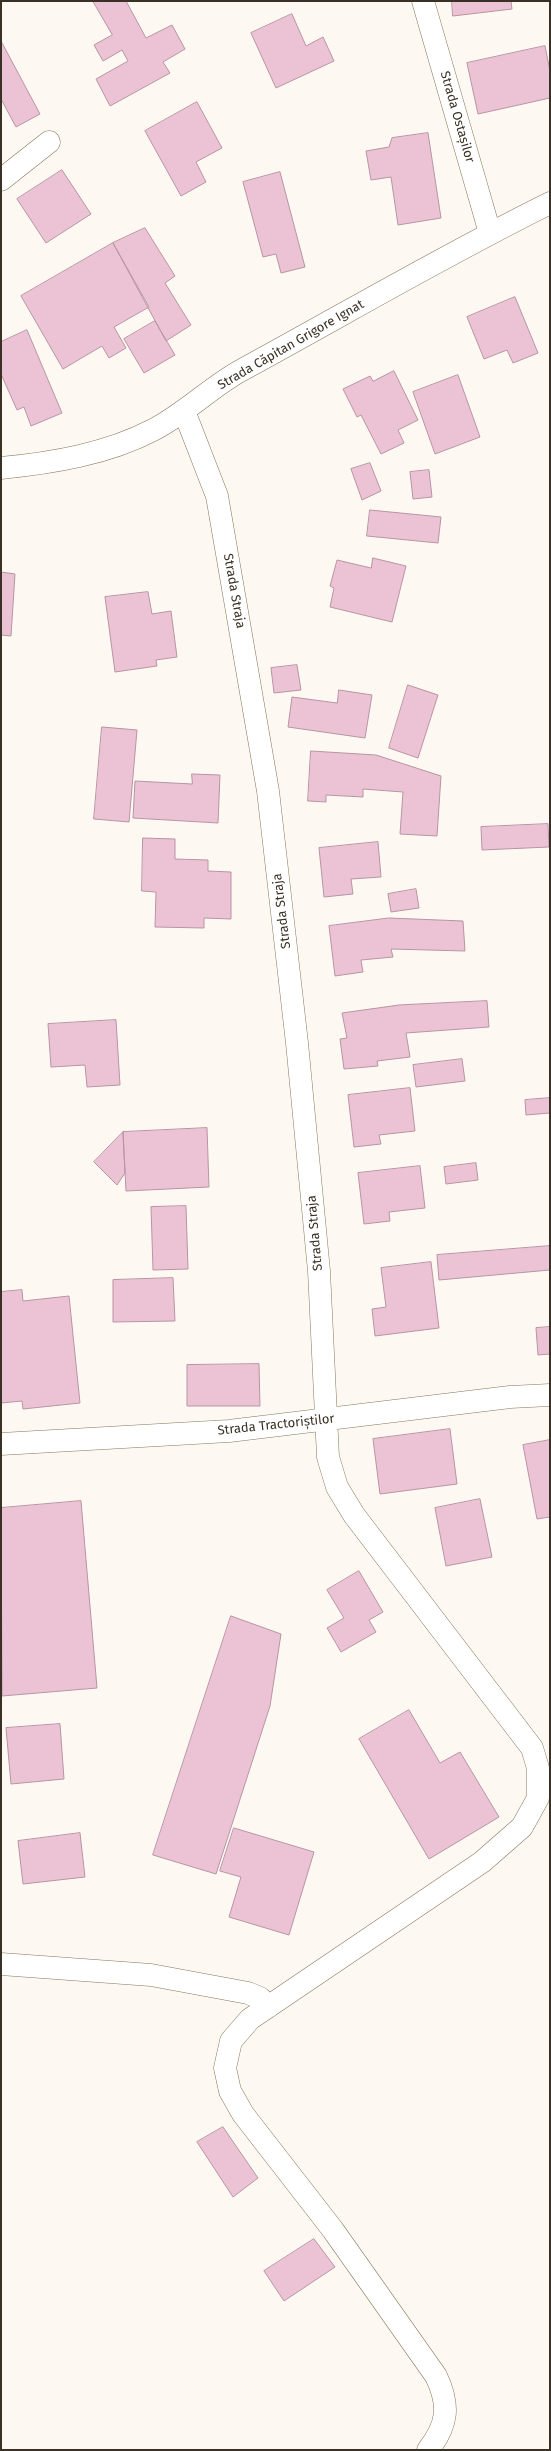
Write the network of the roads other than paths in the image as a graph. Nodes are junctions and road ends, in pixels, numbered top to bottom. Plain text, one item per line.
1 (423, 1) edge
2 (49, 142) dead end
3 (1, 180) edge
4 (550, 203) edge
5 (490, 233) junction
6 (184, 411) junction
7 (1, 468) edge
8 (550, 1395) edge
9 (326, 1420) junction
10 (1, 1444) edge
11 (1, 1964) edge
12 (268, 2007) junction
13 (428, 2450) edge

1 - 5 street, Strada Ostașilor
2 - 3 street
4 - 5 street, Strada Căpitan Grigore Ignat
5 - 6 street, Strada Căpitan Grigore Ignat
6 - 7 street, Strada Căpitan Grigore Ignat
6 - 9 street, Strada Straja
8 - 9 street, Strada Tractoriștilor
9 - 10 street, Strada Tractoriștilor
9 - 12 street, Strada Straja
11 - 12 street
12 - 13 street, Strada Straja

